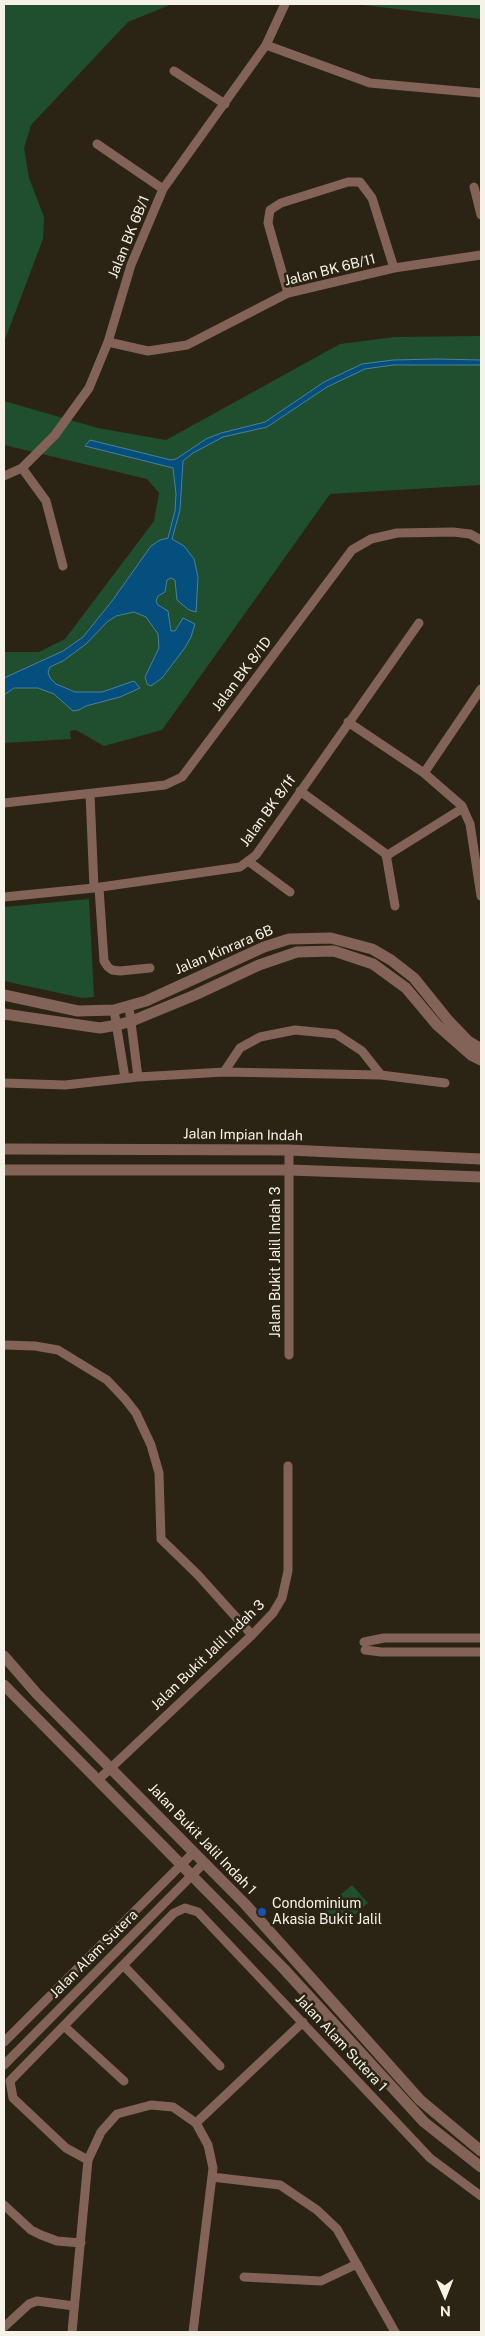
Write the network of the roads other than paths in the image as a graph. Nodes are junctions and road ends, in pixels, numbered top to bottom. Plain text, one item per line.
1 (285, 4) edge
2 (266, 44) junction
3 (174, 71) dead end
4 (481, 93) edge
5 (225, 104) junction
6 (97, 144) dead end
7 (474, 187) dead end
8 (163, 189) junction
9 (481, 215) edge
10 (481, 255) edge
11 (394, 268) junction
12 (288, 293) junction
13 (108, 342) junction
14 (22, 468) junction
15 (4, 476) edge
16 (481, 540) edge
17 (63, 566) dead end
18 (419, 623) dead end
19 (481, 689) edge
20 (348, 722) junction
21 (424, 773) junction
22 (300, 792) junction
23 (90, 794) junction
24 (4, 803) edge
25 (463, 808) junction
26 (386, 856) junction
27 (248, 861) junction
28 (97, 888) junction
29 (290, 892) dead end
30 (481, 896) edge
31 (4, 897) edge
32 (395, 906) dead end
33 (150, 968) dead end
34 (4, 995) edge
35 (129, 1007) junction
36 (114, 1010) junction
37 (4, 1014) edge
38 (132, 1021) junction
39 (116, 1025) junction
40 (481, 1049) edge
41 (481, 1060) edge
42 (224, 1072) junction
43 (381, 1074) junction
44 (138, 1077) junction
45 (125, 1078) junction
46 (4, 1083) edge
47 (445, 1083) dead end
48 (4, 1149) edge
49 (289, 1150) junction
50 (481, 1159) edge
51 (4, 1170) edge
52 (290, 1170) junction
53 (481, 1177) edge
54 (4, 1345) edge
55 (289, 1355) dead end
56 (288, 1466) dead end
57 (252, 1635) junction
58 (388, 1638) junction
59 (481, 1638) edge
60 (388, 1652) junction
61 (481, 1652) edge
62 (4, 1656) edge
63 (4, 1685) edge
64 (37, 1694) junction
65 (23, 1707) junction
66 (111, 1768) junction
67 (98, 1780) junction
68 (192, 1852) junction
69 (204, 1863) junction
70 (180, 1864) junction
71 (192, 1875) junction
72 (124, 1965) junction
73 (303, 2022) junction
74 (64, 2026) junction
75 (4, 2042) edge
76 (4, 2065) edge
77 (220, 2066) dead end
78 (124, 2081) dead end
79 (196, 2123) junction
80 (481, 2151) edge
81 (88, 2160) junction
82 (481, 2167) edge
83 (212, 2177) junction
84 (481, 2196) edge
85 (4, 2205) edge
86 (81, 2243) junction
87 (357, 2264) junction
88 (244, 2277) dead end
89 (74, 2306) junction
90 (4, 2327) edge
91 (72, 2332) edge
92 (194, 2332) edge
93 (395, 2332) edge

1 - 2 street, Jalan BK 6B/1
2 - 4 street
2 - 5 street, Jalan BK 6B/1
3 - 5 street
5 - 8 street, Jalan BK 6B/1
6 - 8 street
7 - 9 street
8 - 13 street, Jalan BK 6B/1
10 - 11 street, Jalan BK 6B/11
11 - 12 street, Jalan BK 6B/11
11 - 12 street
12 - 13 street, Jalan BK 6B/11
13 - 14 street, Jalan BK 6B/1
14 - 15 street, Jalan BK 6B/1
14 - 17 street
16 - 23 street, Jalan BK 8/1D
18 - 20 street, Jalan BK 8/1f
19 - 21 street
20 - 21 street
20 - 22 street, Jalan BK 8/1f
21 - 25 street
22 - 26 street
22 - 27 street, Jalan BK 8/1f
23 - 24 street, Jalan BK 8/1D
23 - 28 street
25 - 26 street
25 - 30 street
26 - 32 street
27 - 28 street, Jalan BK 8/1f
27 - 29 street
28 - 31 street, Jalan BK 8/1f
28 - 33 street
34 - 36 street, Jalan Kinrara 6B
35 - 36 street, Jalan Kinrara 6B
35 - 38 street
35 - 40 street, Jalan Kinrara 6B
36 - 39 street
37 - 39 street, Jalan Kinrara 6B
38 - 39 street, Jalan Kinrara 6B
38 - 41 street, Jalan Kinrara 6B
38 - 44 street
39 - 45 street
42 - 43 street
42 - 43 street
42 - 44 street
43 - 47 street
44 - 45 street
45 - 46 street
48 - 49 street, Jalan Impian Indah
49 - 50 street, Jalan Impian Indah
49 - 52 street, Jalan Bukit Jalil Indah 3
51 - 52 street
52 - 53 street
52 - 55 street, Jalan Bukit Jalil Indah 3
54 - 57 street
56 - 57 street, Jalan Bukit Jalil Indah 3
57 - 66 street, Jalan Bukit Jalil Indah 3
58 - 59 street
58 - 60 street
58 - 60 street
60 - 61 street
62 - 64 street, Jalan Bukit Jalil Indah 1
63 - 65 street
64 - 65 street
64 - 66 street, Jalan Bukit Jalil Indah 1
65 - 67 street
66 - 67 street, Jalan Bukit Jalil Indah 3
66 - 68 street, Jalan Bukit Jalil Indah 1
67 - 70 street
68 - 69 street, Jalan Bukit Jalil Indah 1
68 - 70 street, Jalan Alam Sutera
69 - 71 street, Jalan Alam Sutera
69 - 80 street, Jalan Bukit Jalil Indah 1
70 - 71 street
70 - 75 street, Jalan Alam Sutera
71 - 76 street, Jalan Alam Sutera
71 - 82 street
72 - 73 street, Jalan Alam Sutera 1
72 - 74 street
72 - 77 street
73 - 79 street
73 - 84 street, Jalan Alam Sutera 1
74 - 78 street
74 - 81 street
79 - 81 street
79 - 83 street
81 - 86 street
83 - 87 street
83 - 92 street
85 - 86 street
86 - 89 street
87 - 88 street
87 - 93 street
89 - 90 street
89 - 91 street

